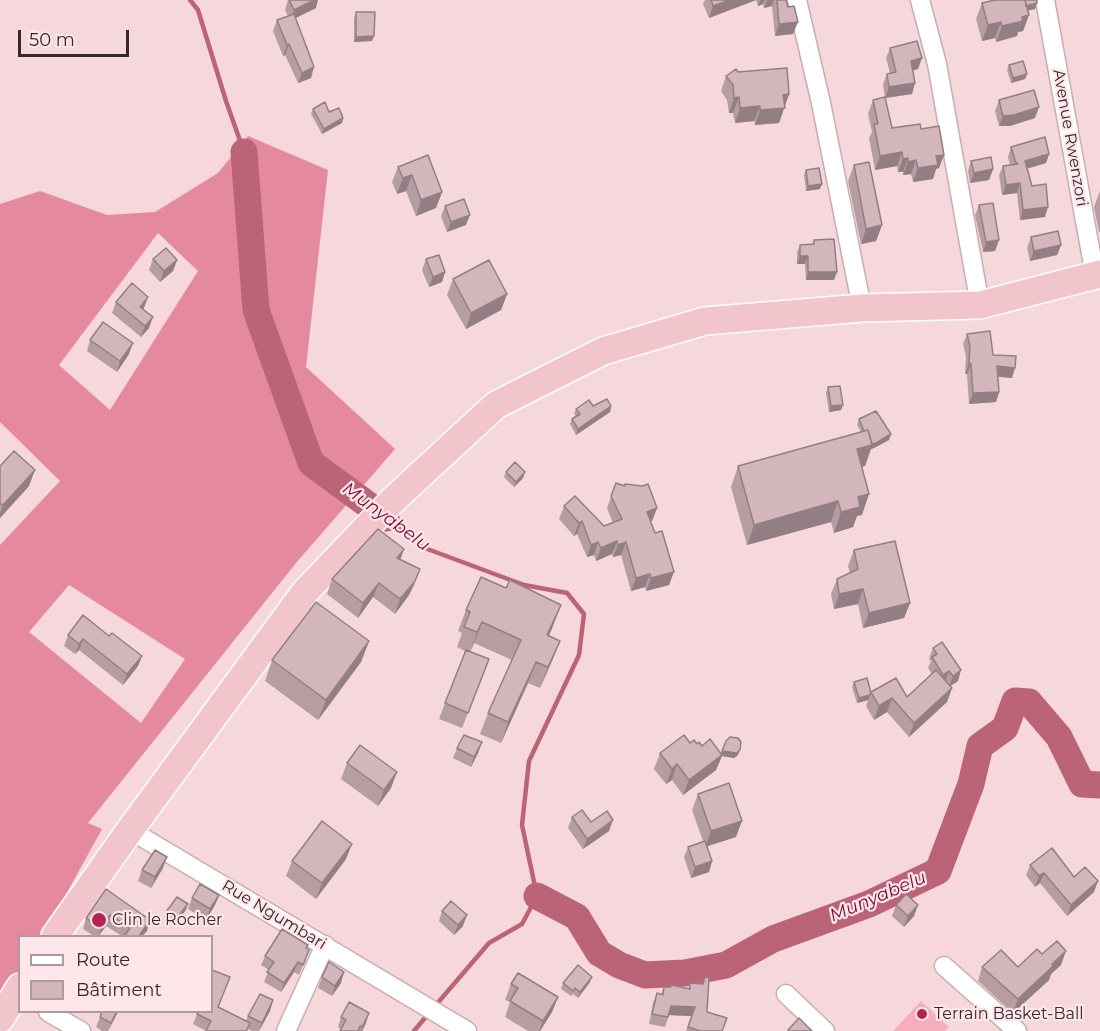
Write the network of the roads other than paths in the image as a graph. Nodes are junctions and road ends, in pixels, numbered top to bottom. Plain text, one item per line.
1 (797, 0) edge
2 (920, 0) edge
3 (1045, 0) edge
4 (1097, 275) edge
5 (980, 305) junction
6 (862, 308) junction
7 (130, 830) junction
8 (56, 935) edge
9 (325, 945) junction
10 (944, 966) dead end
11 (18, 991) edge
12 (786, 994) dead end
13 (51, 1013) edge
14 (0, 1019) edge
15 (81, 1031) edge
16 (286, 1031) edge
17 (467, 1031) edge
18 (825, 1031) edge
19 (1017, 1031) edge

1 - 6 street
2 - 5 street
3 - 4 street, Avenue Rwenzori
4 - 5 highway
5 - 6 highway
6 - 7 highway
7 - 8 highway
7 - 9 street, Rue Ngumbari
9 - 16 street
9 - 17 street, Rue Ngumbari
10 - 19 street
11 - 14 highway
12 - 18 street
13 - 15 street

